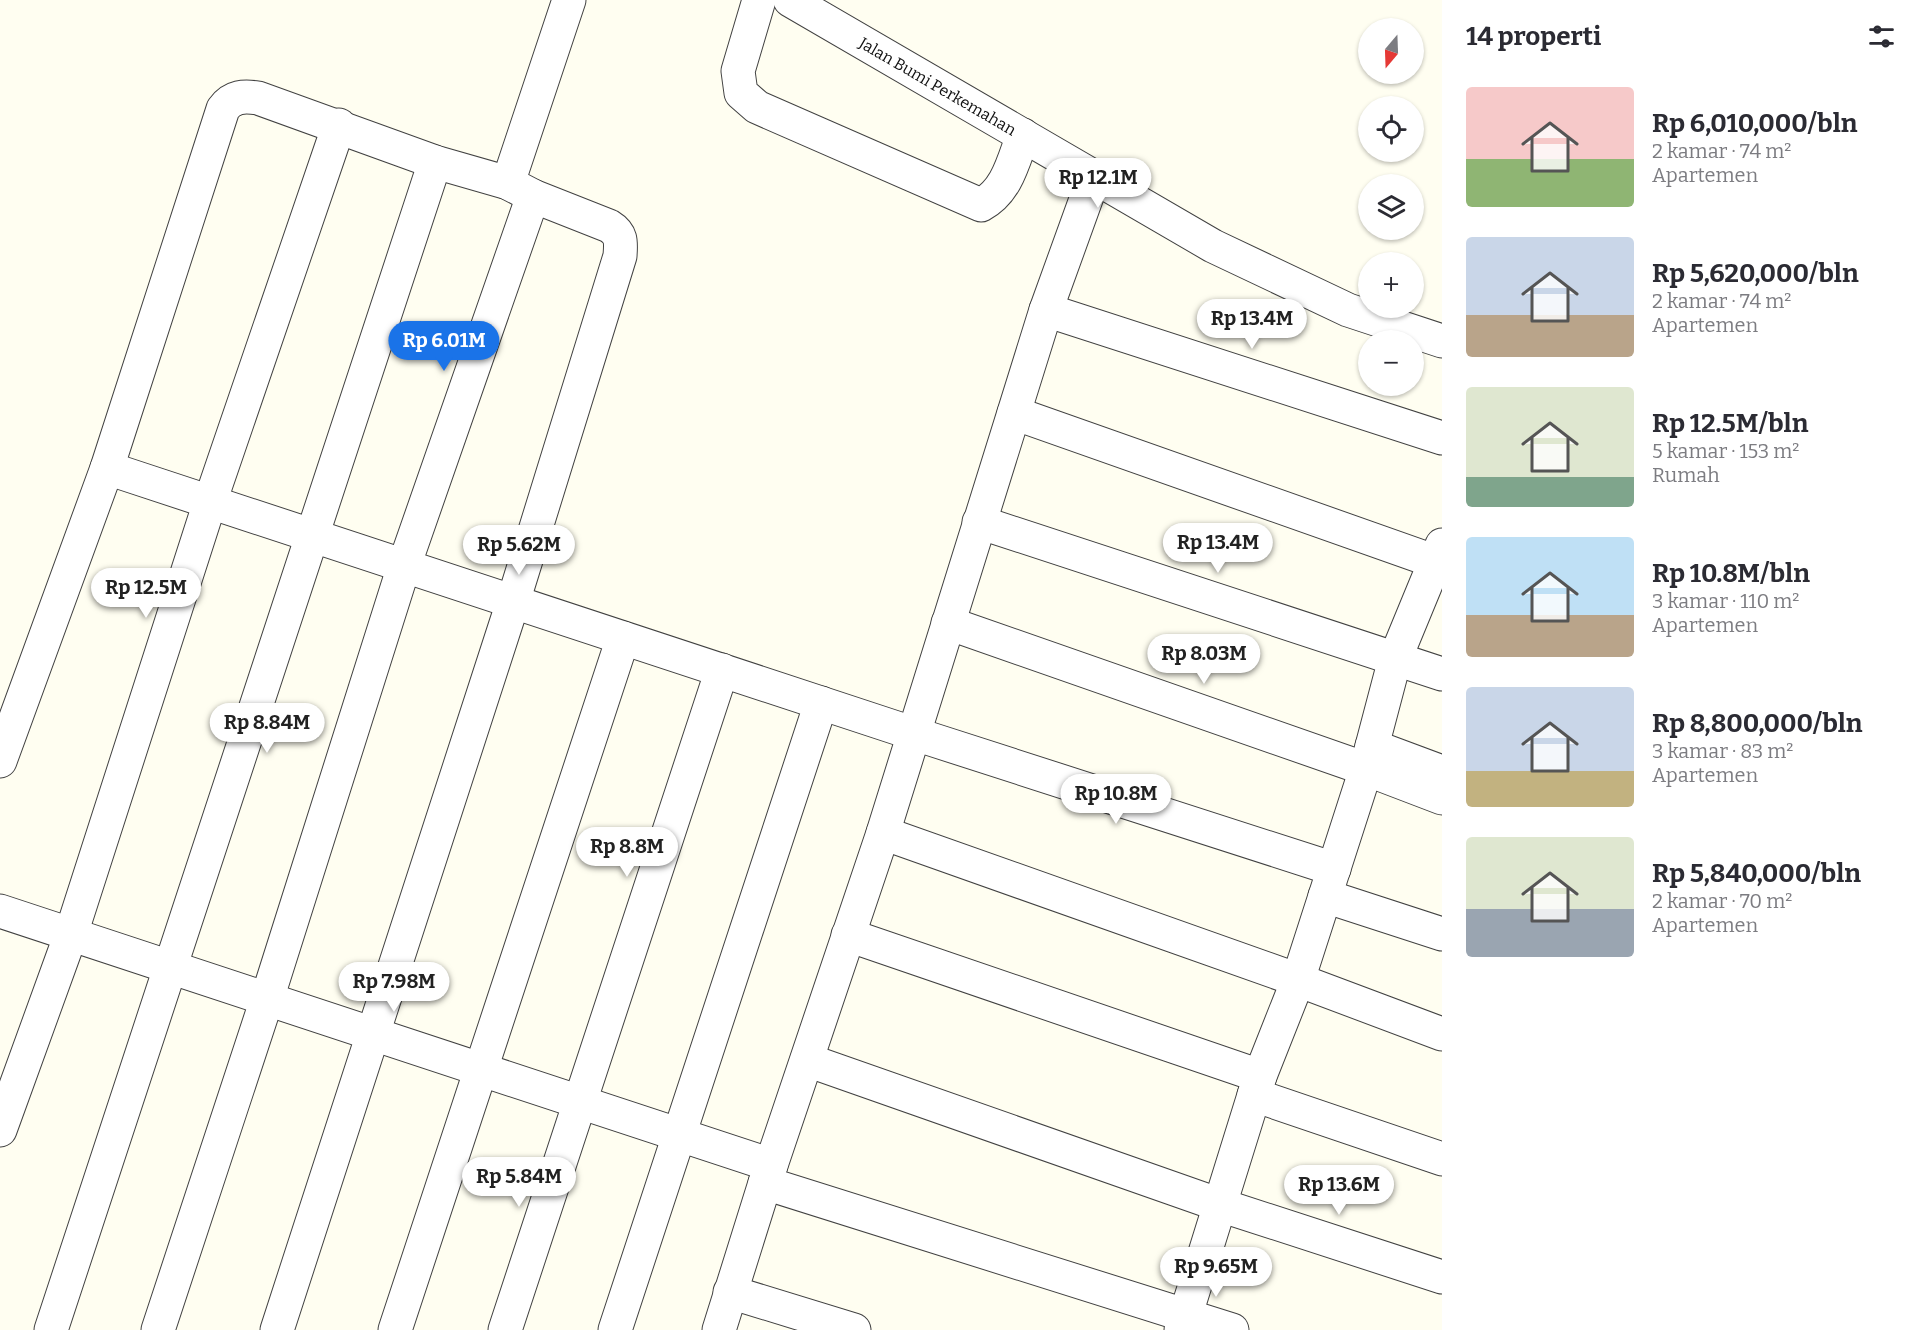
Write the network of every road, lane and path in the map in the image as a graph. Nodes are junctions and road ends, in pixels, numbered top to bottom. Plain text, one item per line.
1 (569, 0) edge
2 (759, 0) edge
3 (790, 0) edge
4 (339, 125) junction
5 (1023, 135) junction
6 (435, 162) junction
7 (1094, 177) junction
8 (521, 190) junction
9 (1046, 310) junction
10 (1442, 341) edge
11 (1014, 413) junction
12 (1442, 438) edge
13 (107, 468) junction
14 (210, 502) junction
15 (979, 522) junction
16 (312, 535) junction
17 (1440, 557) edge
18 (404, 566) junction
19 (513, 602) junction
20 (948, 623) junction
21 (623, 638) junction
22 (1395, 659) junction
23 (722, 670) junction
24 (1442, 674) edge
25 (821, 703) junction
26 (915, 734) junction
27 (1369, 757) junction
28 (0, 760) edge
29 (1442, 772) edge
30 (1442, 798) edge
31 (883, 833) junction
32 (1330, 883) junction
33 (0, 911) edge
34 (71, 934) junction
35 (1442, 934) edge
36 (848, 935) junction
37 (171, 967) junction
38 (1298, 980) junction
39 (267, 999) junction
40 (375, 1034) junction
41 (1442, 1034) edge
42 (807, 1060) junction
43 (481, 1069) junction
44 (1257, 1086) junction
45 (580, 1102) junction
46 (0, 1130) edge
47 (679, 1134) junction
48 (1442, 1159) edge
49 (768, 1174) junction
50 (1220, 1205) junction
51 (1442, 1277) edge
52 (730, 1292) junction
53 (1183, 1323) edge
54 (51, 1330) edge
55 (158, 1330) edge
56 (278, 1330) edge
57 (395, 1330) edge
58 (505, 1330) edge
59 (615, 1330) edge
60 (719, 1330) edge
61 (854, 1330) edge
62 (1232, 1330) edge

1 - 8 street
2 - 5 street
3 - 5 street, Jalan Bumi Perkemahan
4 - 6 street
4 - 13 street
4 - 14 street
5 - 7 street, Jalan Bumi Perkemahan
6 - 8 street
6 - 16 street
7 - 9 street
7 - 10 street, Jalan Bumi Perkemahan
8 - 18 street
8 - 19 street
9 - 11 street
9 - 12 street
11 - 15 street
11 - 17 street
13 - 14 street
13 - 28 street
14 - 16 street
14 - 34 street
15 - 20 street
15 - 22 street
16 - 18 street
16 - 37 street
17 - 22 street
18 - 19 street
18 - 39 street
19 - 21 street
19 - 40 street
20 - 26 street
20 - 27 street
21 - 23 street
21 - 43 street
22 - 24 street
22 - 27 street
23 - 25 street
23 - 45 street
25 - 26 street
25 - 47 street
26 - 31 street
26 - 32 street
27 - 29 street
27 - 30 street
27 - 32 street
31 - 36 street
31 - 38 street
32 - 35 street
32 - 38 street
33 - 34 street
34 - 37 street
34 - 46 street
36 - 42 street
36 - 44 street
37 - 39 street
37 - 54 street
38 - 41 street
38 - 44 street
39 - 40 street
39 - 55 street
40 - 43 street
40 - 56 street
42 - 49 street
42 - 50 street
43 - 45 street
43 - 57 street
44 - 48 street
44 - 50 street
45 - 47 street
45 - 58 street
47 - 49 street
47 - 59 street
49 - 52 street
49 - 53 street
50 - 51 street
50 - 53 street
52 - 60 street
52 - 61 street
53 - 62 street

